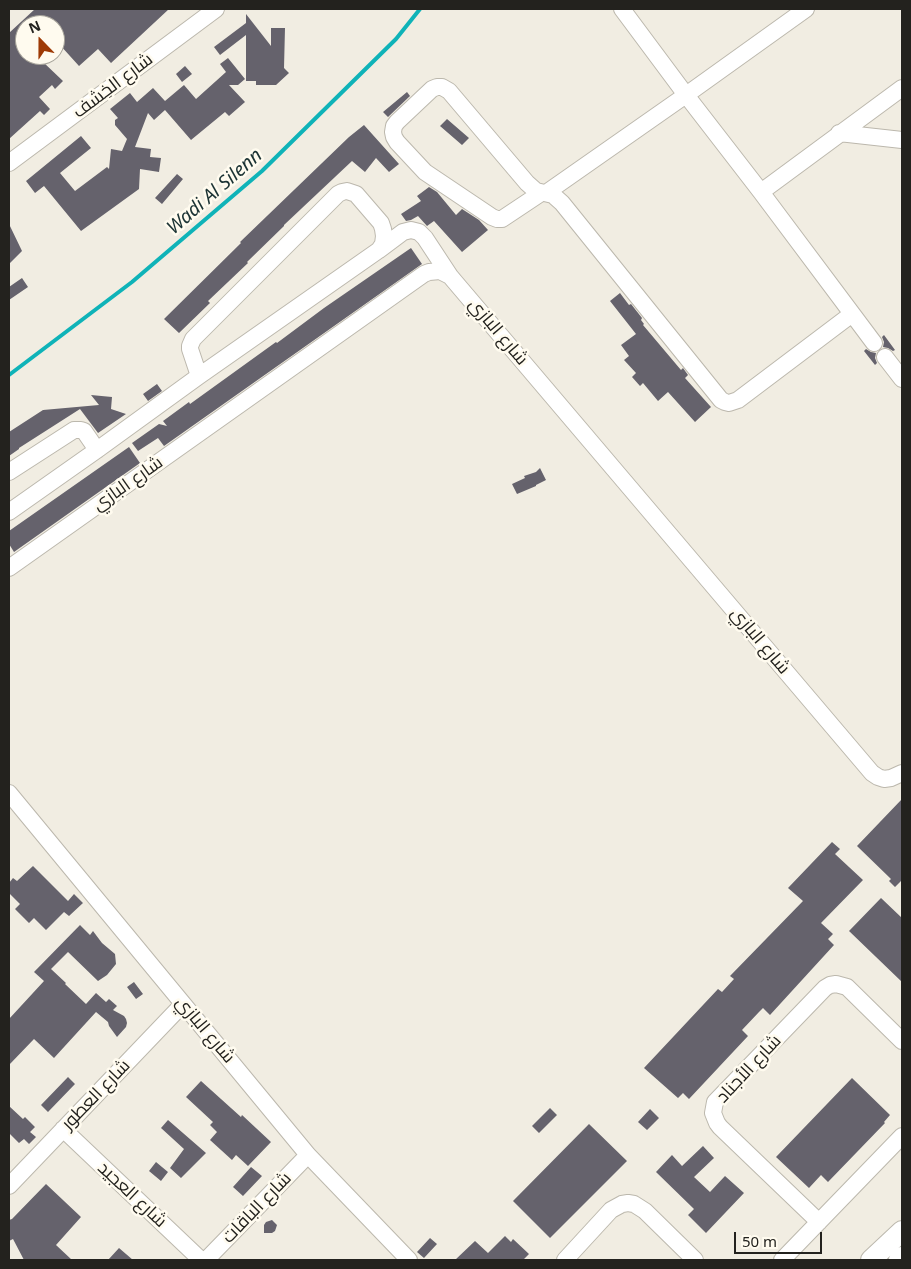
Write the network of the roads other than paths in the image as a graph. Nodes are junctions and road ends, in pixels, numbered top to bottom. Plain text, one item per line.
1 (216, 9) edge
2 (622, 9) edge
3 (806, 9) edge
4 (902, 88) edge
5 (686, 95) junction
6 (839, 133) junction
7 (902, 140) edge
8 (9, 163) edge
9 (761, 192) junction
10 (544, 193) junction
11 (379, 250) junction
12 (450, 276) junction
13 (852, 314) junction
14 (874, 343) dead end
15 (885, 357) dead end
16 (199, 376) junction
17 (902, 379) edge
18 (98, 450) junction
19 (9, 472) edge
20 (9, 512) edge
21 (9, 568) edge
22 (902, 773) edge
23 (9, 793) edge
24 (183, 1004) junction
25 (902, 1040) edge
26 (63, 1129) junction
27 (902, 1136) edge
28 (308, 1155) junction
29 (9, 1186) edge
30 (819, 1222) junction
31 (902, 1231) edge
32 (201, 1260) edge
33 (206, 1260) edge
34 (409, 1260) edge
35 (565, 1260) edge
36 (695, 1260) edge
37 (782, 1260) edge
38 (871, 1260) edge

1 - 8 street, شارع الخِشف
2 - 5 street
3 - 5 street
4 - 6 street
5 - 9 street
5 - 10 street
6 - 7 street
6 - 9 street
9 - 13 street
10 - 10 street
10 - 13 street
11 - 12 street
11 - 16 street
11 - 16 street
12 - 21 street, شارع البازي
12 - 22 street, شارع البازي
13 - 14 street
15 - 17 street
16 - 18 street
18 - 19 street
18 - 20 street
23 - 24 street, شارع البازي
24 - 26 street, شارع العطور
24 - 28 street, شارع البازي
25 - 30 street, شارع الأجناد
26 - 29 street, شارع العطور
26 - 32 street, شارع العجيد
27 - 30 street
28 - 33 street, شارع الباقات
28 - 34 street, شارع البازي
30 - 37 street
31 - 38 main road
35 - 36 street

